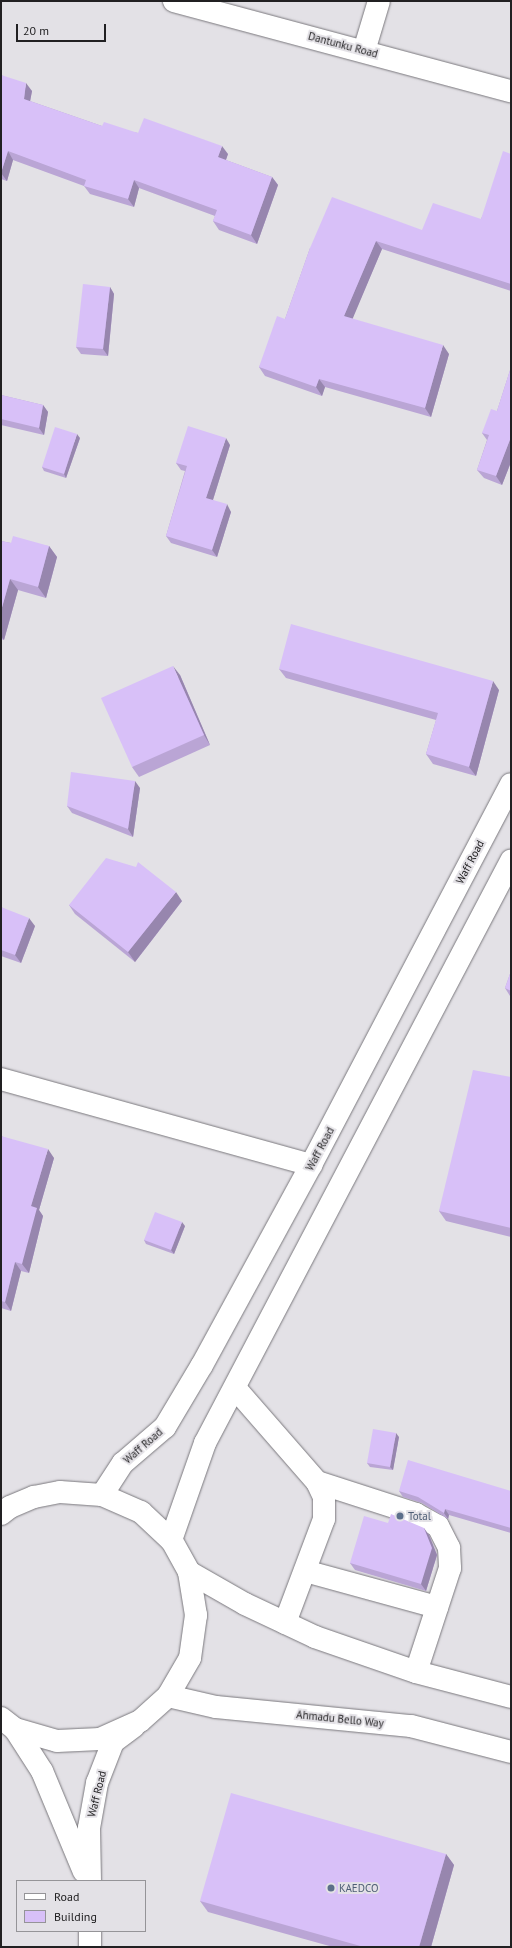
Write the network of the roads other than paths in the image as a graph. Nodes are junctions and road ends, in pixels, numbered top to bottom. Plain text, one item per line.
1 (174, 1) edge
2 (379, 1) edge
3 (364, 50) junction
4 (511, 92) edge
5 (511, 784) edge
6 (511, 861) edge
7 (1, 1080) edge
8 (311, 1165) junction
9 (235, 1388) junction
10 (317, 1482) junction
11 (102, 1495) junction
12 (4, 1510) edge
13 (171, 1540) junction
14 (305, 1571) junction
15 (188, 1572) junction
16 (437, 1607) junction
17 (286, 1623) junction
18 (416, 1672) junction
19 (168, 1696) junction
20 (511, 1697) edge
21 (140, 1721) junction
22 (8, 1724) edge
23 (511, 1752) edge
24 (89, 1880) edge
25 (89, 1880) edge
26 (90, 1932) edge
27 (90, 1947) edge

1 - 3 street, Dantunku Road
2 - 3 street
3 - 4 street, Dantunku Road
5 - 8 street, Waff Road
6 - 9 street
7 - 8 street
8 - 11 street, Waff Road
9 - 10 street
9 - 13 street
10 - 14 street
10 - 16 street
11 - 12 street
11 - 13 street
13 - 15 street
14 - 16 street
14 - 17 street
15 - 17 street
15 - 19 street
16 - 18 street
17 - 18 street
18 - 20 street
19 - 21 street
19 - 23 street, Ahmadu Bello Way
21 - 22 street
21 - 24 street, Waff Road
22 - 25 street, Waff Road
26 - 27 street

